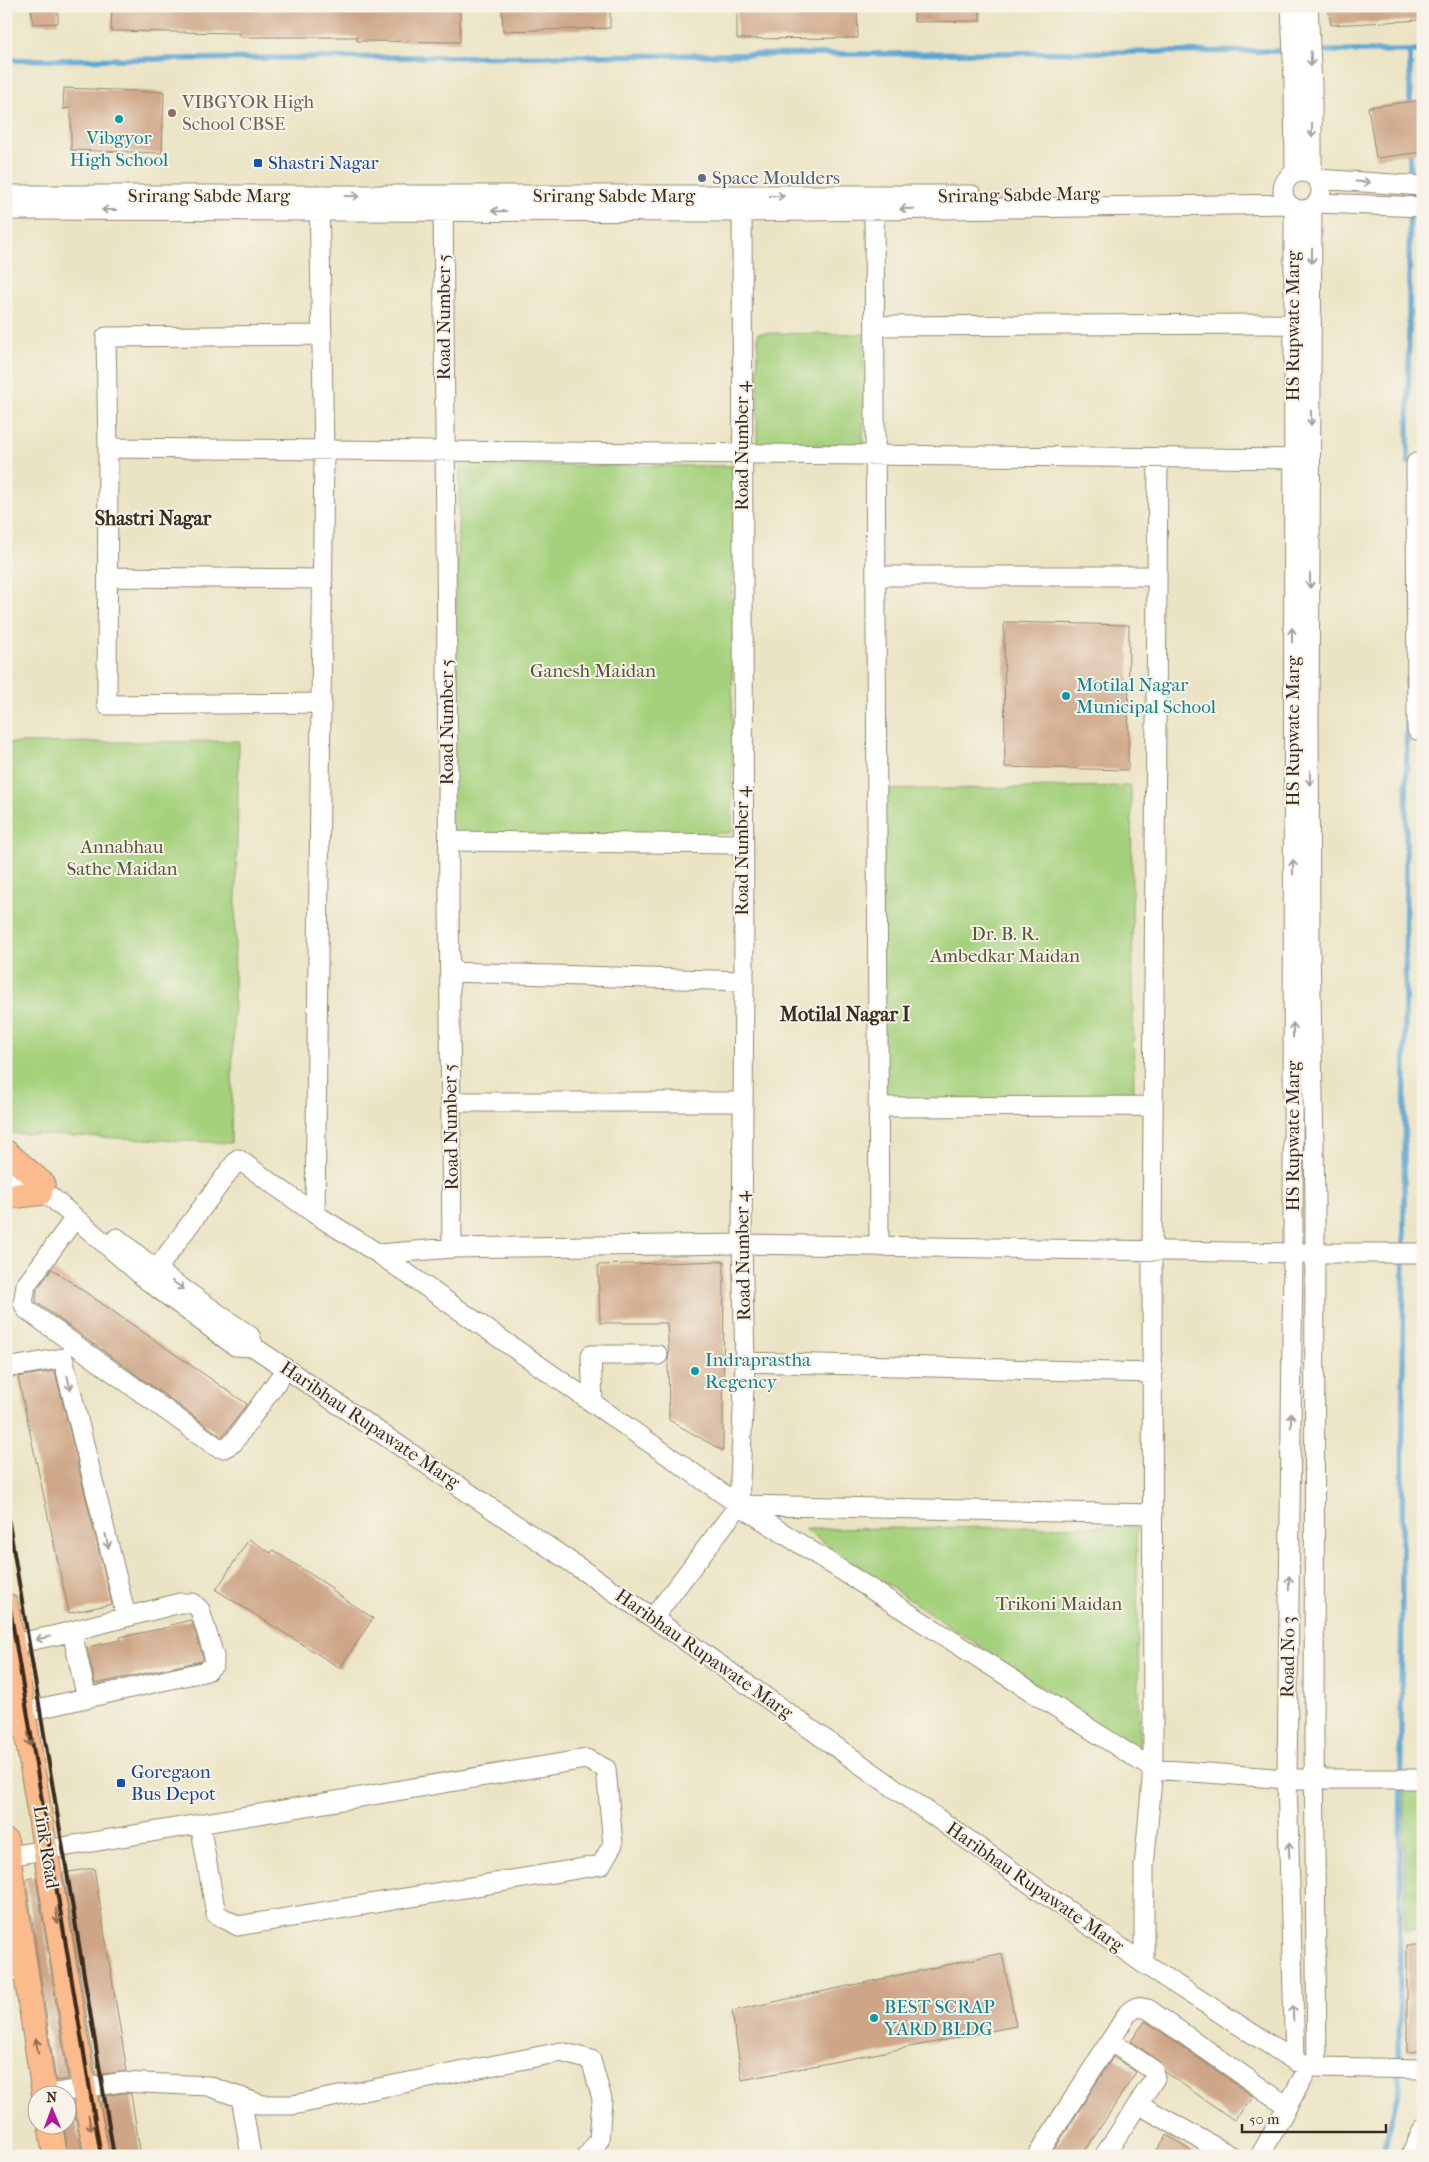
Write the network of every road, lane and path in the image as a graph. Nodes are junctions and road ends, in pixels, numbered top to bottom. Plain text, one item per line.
1 (1291, 6) edge
2 (1308, 6) edge
3 (1302, 33) junction
4 (1308, 176) junction
5 (1416, 186) edge
6 (6, 195) edge
7 (58, 203) junction
8 (319, 203) junction
9 (443, 203) junction
10 (874, 203) junction
11 (1299, 203) junction
12 (742, 204) junction
13 (1414, 207) edge
14 (6, 210) edge
15 (1292, 298) junction
16 (1311, 298) junction
17 (1292, 324) junction
18 (875, 326) junction
19 (322, 335) junction
20 (108, 448) junction
21 (324, 450) junction
22 (446, 451) junction
23 (742, 454) junction
24 (875, 455) junction
25 (1158, 458) junction
26 (1301, 459) junction
27 (1423, 463) edge
28 (876, 576) junction
29 (1157, 576) junction
30 (108, 577) junction
31 (323, 579) junction
32 (322, 703) junction
33 (1420, 706) edge
34 (1423, 730) edge
35 (448, 842) junction
36 (742, 844) junction
37 (1302, 926) junction
38 (450, 972) junction
39 (744, 981) junction
40 (1293, 1101) junction
41 (1313, 1101) junction
42 (451, 1102) junction
43 (742, 1102) junction
44 (1153, 1106) junction
45 (878, 1107) junction
46 (6, 1152) edge
47 (6, 1179) edge
48 (42, 1188) junction
49 (6, 1189) edge
50 (6, 1197) edge
51 (315, 1214) junction
52 (75, 1218) junction
53 (742, 1244) junction
54 (879, 1247) junction
55 (452, 1248) junction
56 (1152, 1251) junction
57 (1293, 1253) junction
58 (1315, 1253) junction
59 (1417, 1253) edge
60 (379, 1254) junction
61 (152, 1275) junction
62 (69, 1351) junction
63 (658, 1355) dead end
64 (745, 1362) junction
65 (6, 1368) edge
66 (286, 1369) junction
67 (1153, 1373) junction
68 (593, 1403) junction
69 (739, 1505) junction
70 (1153, 1514) junction
71 (6, 1605) edge
72 (126, 1616) junction
73 (653, 1618) junction
74 (72, 1632) junction
75 (11, 1650) edge
76 (87, 1699) junction
77 (24, 1712) junction
78 (1153, 1769) junction
79 (1287, 1778) junction
80 (1315, 1779) junction
81 (1422, 1779) edge
82 (200, 1824) junction
83 (7, 1849) edge
84 (46, 1850) junction
85 (1144, 1964) junction
86 (15, 1971) edge
87 (1110, 2041) junction
88 (1307, 2064) junction
89 (1415, 2069) edge
90 (42, 2084) edge
91 (84, 2090) junction
92 (78, 2091) edge
93 (241, 2097) junction
94 (1138, 2104) junction
95 (1287, 2106) junction
96 (1423, 2129) edge
97 (52, 2134) edge
98 (55, 2156) edge
99 (96, 2156) edge
100 (251, 2156) edge
101 (587, 2156) edge
102 (1037, 2156) edge
103 (1104, 2156) edge
104 (1231, 2156) edge
105 (1260, 2156) edge
106 (1410, 2156) edge

1 - 3 street
2 - 3 street
3 - 4 street
4 -> 5 street
4 - 11 street
4 - 11 street
6 - 7 street
7 - 8 street, Srirang Sabde Marg
7 - 14 street
8 - 9 street, Srirang Sabde Marg
8 - 19 street
9 - 12 street, Srirang Sabde Marg
9 - 22 street, Road Number 5
10 - 11 street, Srirang Sabde Marg
10 - 12 street, Srirang Sabde Marg
10 - 18 street
11 - 13 street, Srirang Sabde Marg
11 - 15 street, HS Rupwate Marg
11 -> 16 street
12 - 23 street, Road Number 4
15 - 16 street
15 - 17 street, HS Rupwate Marg
16 -> 26 street
17 - 18 street
17 - 26 street, HS Rupwate Marg
18 - 24 street
19 - 20 street
19 - 21 street
20 - 21 street
20 - 30 street
21 - 22 street
21 - 31 street
22 - 23 street
22 - 35 street, Road Number 5
23 - 24 street
23 - 36 street, Road Number 4
24 - 25 street
24 - 28 street
25 - 26 street
25 - 29 street
26 - 37 street, HS Rupwate Marg
27 - 33 street
28 - 29 street
28 - 45 street
29 - 44 street
30 - 31 street
30 - 32 street
31 - 32 street
32 - 51 street
33 - 34 street
35 - 36 street
35 - 38 street, Road Number 5
36 - 39 street, Road Number 4
40 -> 37 street, HS Rupwate Marg
37 - 41 street
38 - 39 street
38 - 42 street, Road Number 5
39 - 43 street, Road Number 4
40 - 41 street
40 - 57 street, HS Rupwate Marg
41 - 58 street
42 - 43 street
42 - 55 street, Road Number 5
43 - 53 street, Road Number 4
44 - 45 street
44 - 56 street
45 - 54 street
46 - 48 main road
47 - 48 street
48 - 49 street, Haribhau Rupawate Marg
48 - 50 main road
48 - 52 street, Haribhau Rupawate Marg
48 - 61 street
51 - 60 street
51 - 61 street
52 - 61 street, Haribhau Rupawate Marg
52 - 62 street
53 - 54 street
53 - 55 street
53 - 64 street, Road Number 4
54 - 56 street
55 - 60 street
56 - 57 street
56 - 67 street
57 - 58 street
79 -> 57 street, Road No 3
58 - 59 street
58 - 80 street
60 - 68 street
61 - 66 street, Haribhau Rupawate Marg
62 - 65 street
62 - 66 street
62 -> 72 street
63 - 68 street
64 - 67 street
64 - 69 street, Road Number 4
66 - 73 street, Haribhau Rupawate Marg
67 - 70 street
68 - 69 street
69 - 70 street
69 - 73 street
69 - 78 street
70 - 78 street
71 - 75 main road, Link Road
72 - 74 street
72 - 76 street
73 - 85 street, Haribhau Rupawate Marg
74 -> 75 street
74 - 76 street
75 - 77 main road, Link Road
76 - 77 street
77 -> 84 main road, Link Road
78 - 79 street
78 - 85 street
79 - 80 street
88 -> 79 street, Road No 3
80 - 81 street
80 - 88 street
82 - 82 street
82 - 84 street
83 - 84 street
83 - 86 main road, Link Road
84 -> 91 main road, Link Road
85 - 88 street, Haribhau Rupawate Marg
90 -> 86 main road, Link Road
87 - 94 street
87 - 95 street
87 - 102 street
88 - 89 street
88 - 95 street
91 - 92 street
91 - 93 street
91 -> 99 main road, Link Road
93 - 100 street
93 - 101 street
94 - 103 street
94 - 104 street
95 - 105 street
96 - 106 street
97 - 98 main road

